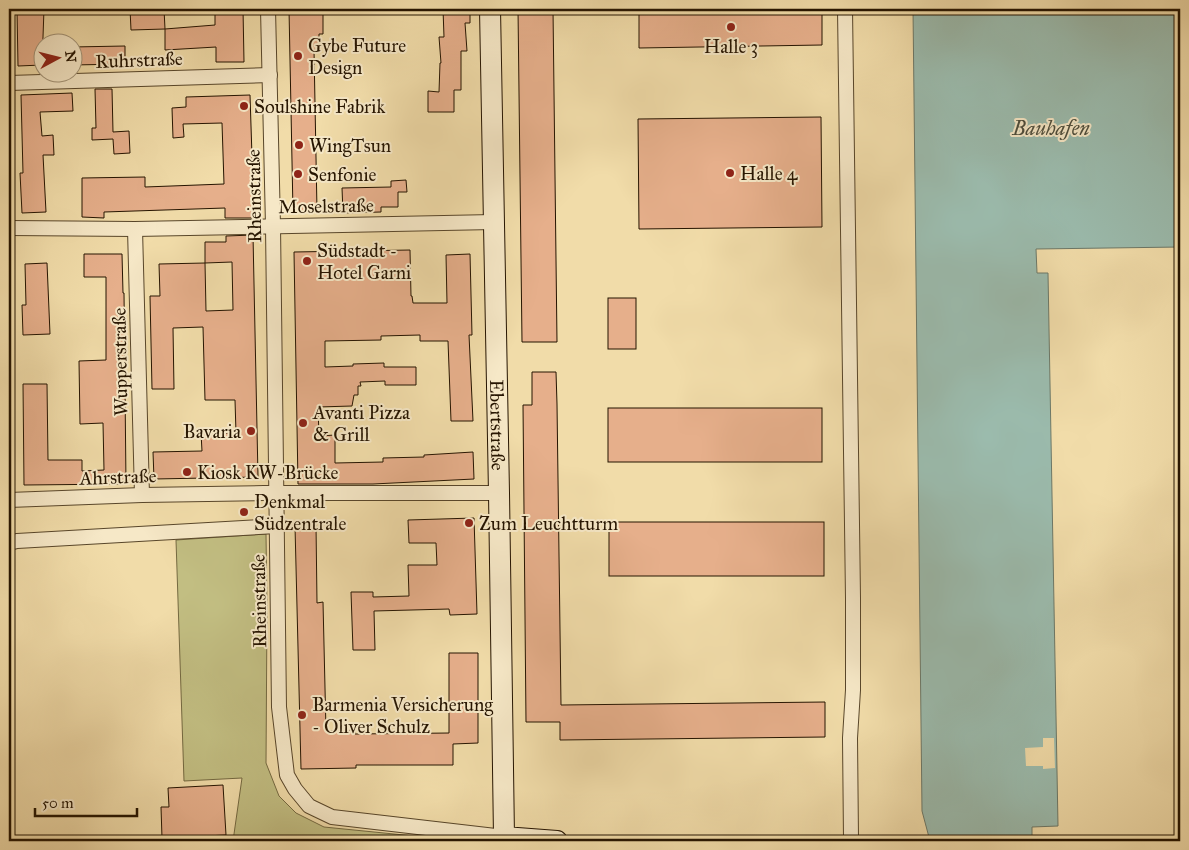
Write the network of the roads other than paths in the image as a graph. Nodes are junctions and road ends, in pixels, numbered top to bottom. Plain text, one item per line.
1 (268, 9) edge
2 (490, 9) edge
3 (845, 9) edge
4 (270, 75) junction
5 (9, 83) edge
6 (494, 222) junction
7 (273, 226) junction
8 (9, 228) edge
9 (135, 229) junction
10 (276, 493) junction
11 (499, 493) junction
12 (142, 495) junction
13 (9, 500) edge
14 (277, 526) junction
15 (9, 543) edge
16 (504, 839) edge
17 (556, 841) edge
18 (849, 841) edge

1 - 4 street, Rheinstraße
2 - 6 street, Ebertstraße
3 - 18 street
4 - 5 street, Ruhrstraße
4 - 7 street, Rheinstraße
6 - 7 street, Moselstraße
6 - 11 street, Ebertstraße
7 - 9 street, Moselstraße
7 - 10 street, Rheinstraße
8 - 9 street, Moselstraße
9 - 12 street, Wupperstraße
10 - 11 street, Ahrstraße
10 - 12 street, Ahrstraße
10 - 14 street, Rheinstraße
11 - 16 street, Ebertstraße
12 - 13 street, Ahrstraße
14 - 15 street
14 - 16 street, Rheinstraße
16 - 17 street

